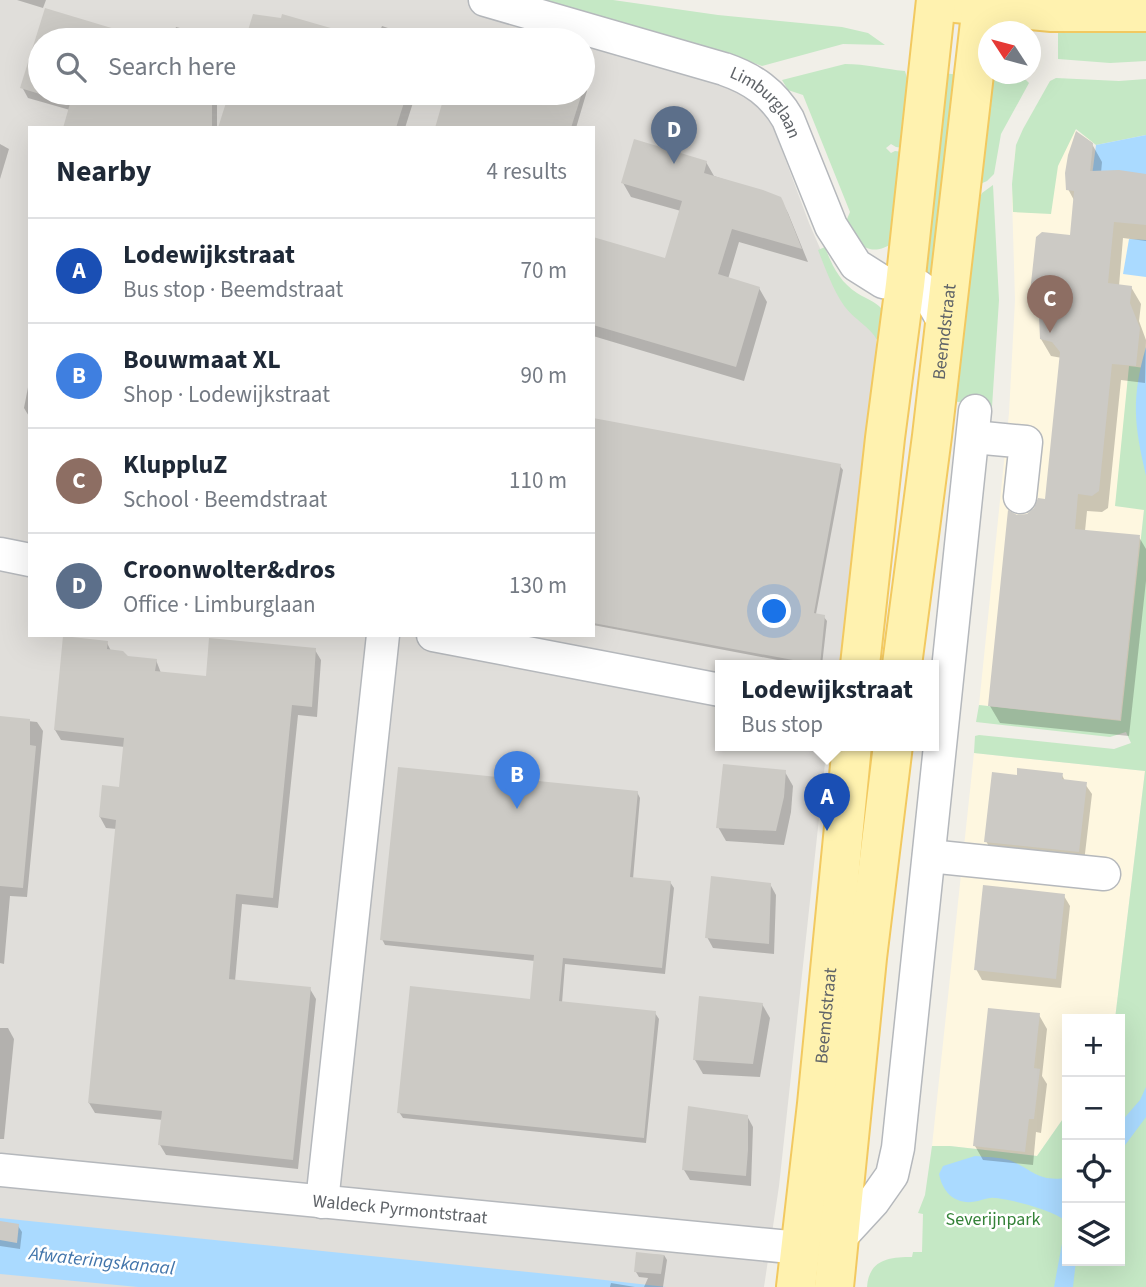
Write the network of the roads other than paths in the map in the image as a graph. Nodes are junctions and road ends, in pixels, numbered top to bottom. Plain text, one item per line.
1 (485, 0) edge
2 (932, 0) edge
3 (981, 3) edge
4 (1146, 12) edge
5 (582, 28) edge
6 (595, 32) edge
7 (905, 285) junction
8 (945, 324) junction
9 (1020, 497) dead end
10 (0, 554) edge
11 (28, 560) edge
12 (383, 637) edge
13 (443, 637) edge
14 (861, 660) edge
15 (903, 660) edge
16 (715, 689) edge
17 (939, 709) edge
18 (851, 751) edge
19 (892, 751) edge
20 (935, 751) edge
21 (928, 866) junction
22 (1101, 883) dead end
23 (0, 1170) edge
24 (322, 1202) junction
25 (838, 1240) junction
26 (798, 1272) edge
27 (834, 1286) edge

1 - 5 street, Limburglaan
2 - 3 main road
2 - 7 main road
3 - 4 main road
3 - 8 main road, Beemdstraat
6 - 7 street, Limburglaan
7 - 8 street, Limburglaan
7 - 14 main road
8 - 15 main road, Beemdstraat
9 - 17 street
10 - 11 street
12 - 24 street
13 - 16 street
18 - 26 main road, Beemdstraat
19 - 25 main road, Beemdstraat
20 - 21 street
21 - 22 street
21 - 25 street
23 - 24 street, Waldeck Pyrmontstraat
24 - 26 street, Waldeck Pyrmontstraat
25 - 27 main road, Beemdstraat

